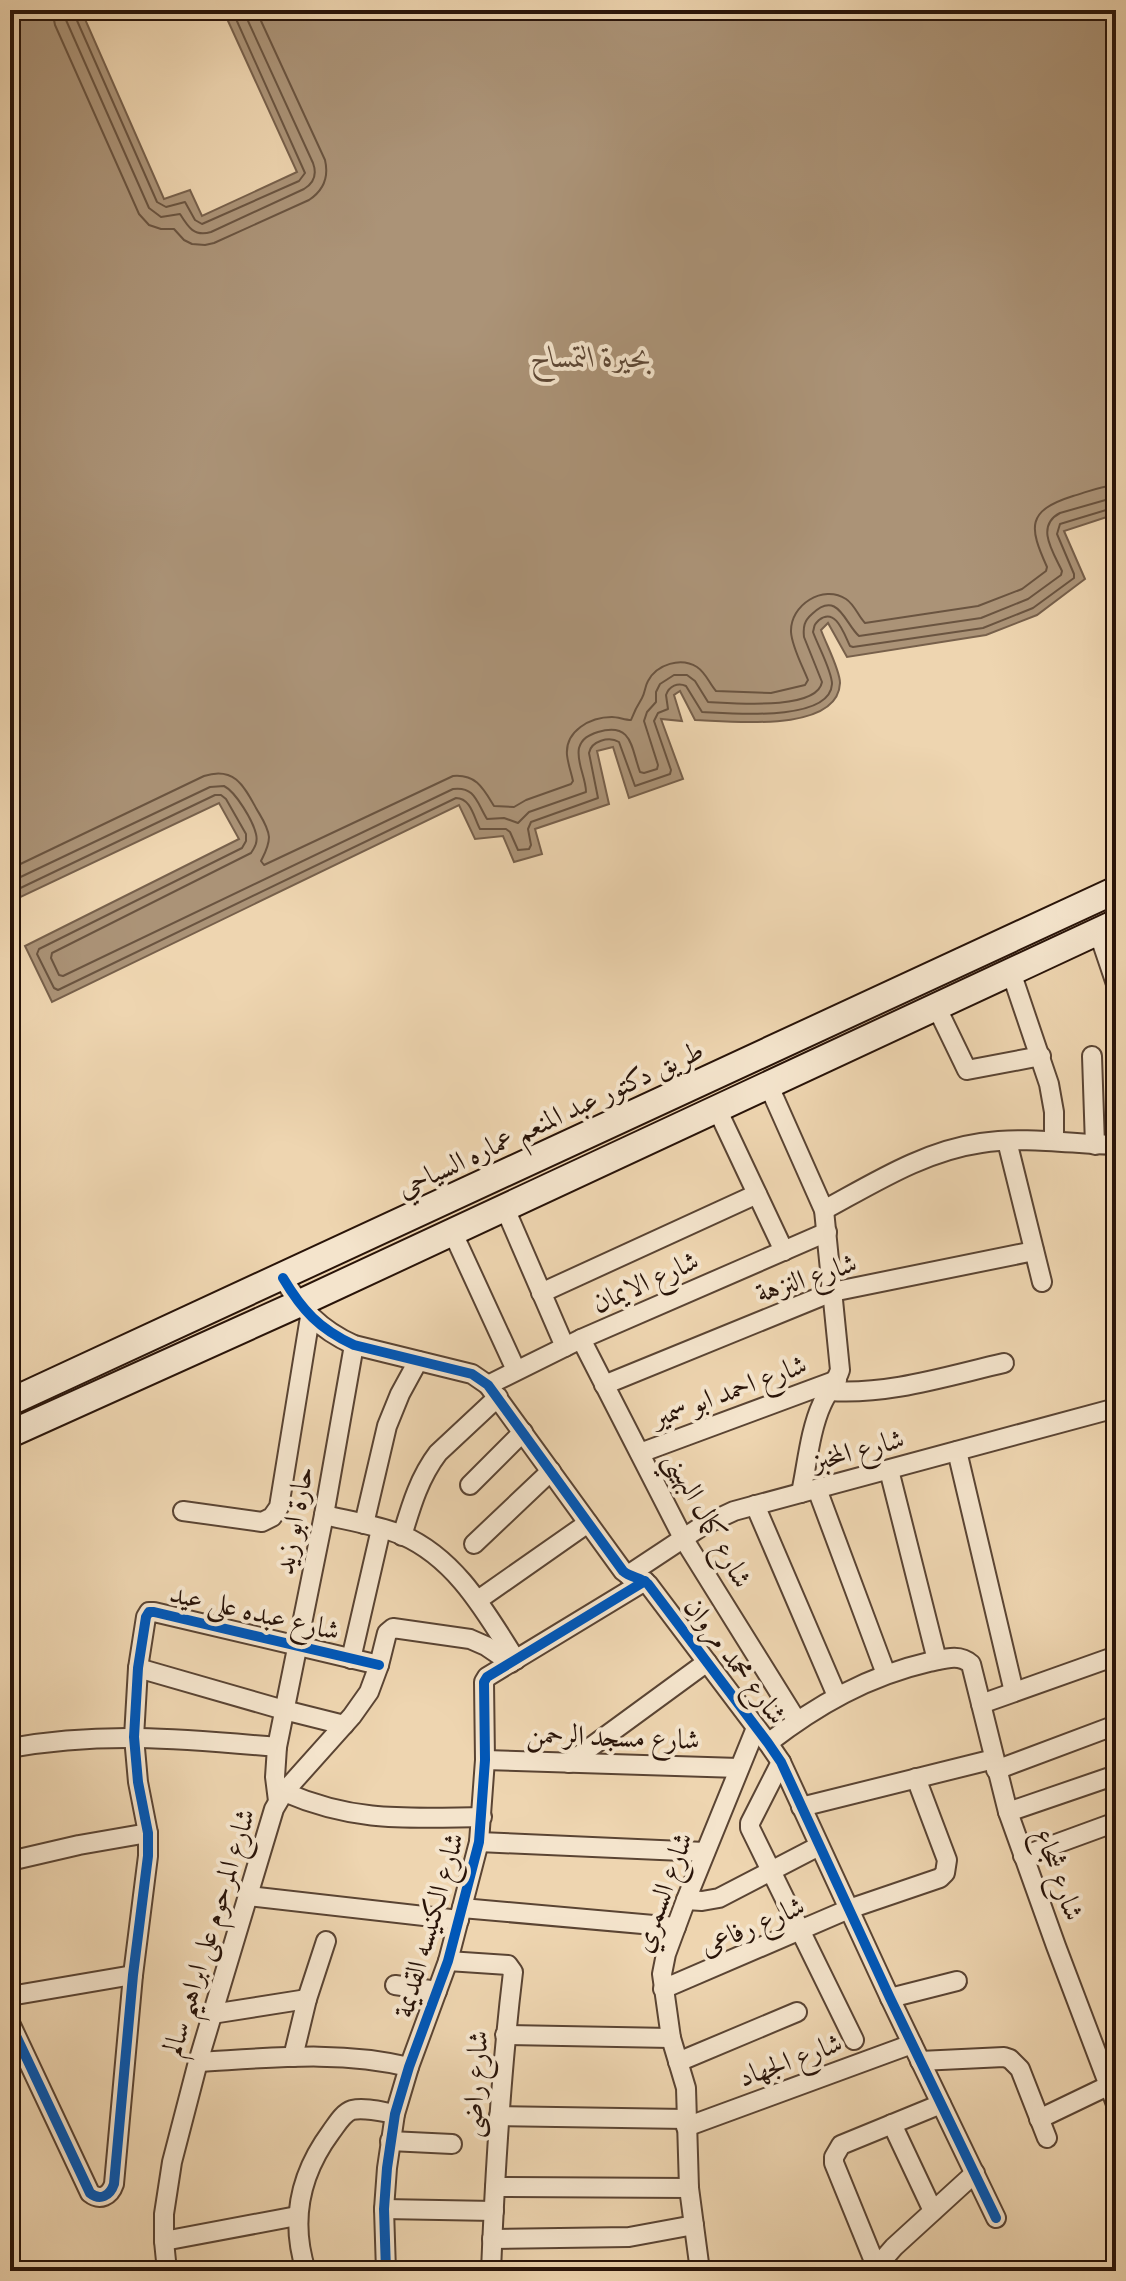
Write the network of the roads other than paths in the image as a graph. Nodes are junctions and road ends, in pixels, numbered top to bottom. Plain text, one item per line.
1 (1116, 890) edge
2 (1107, 927) edge
3 (1011, 972) junction
4 (1116, 984) edge
5 (936, 1006) junction
6 (1041, 1056) junction
7 (1092, 1056) dead end
8 (768, 1084) junction
9 (717, 1109) junction
10 (1007, 1141) junction
11 (1054, 1141) junction
12 (1095, 1145) junction
13 (1116, 1145) edge
14 (757, 1194) junction
15 (504, 1206) junction
16 (824, 1210) junction
17 (452, 1231) junction
18 (827, 1232) junction
19 (784, 1251) junction
20 (1034, 1251) junction
21 (283, 1278) junction
22 (1042, 1282) dead end
23 (832, 1292) junction
24 (541, 1293) junction
25 (304, 1310) junction
26 (573, 1343) junction
27 (354, 1345) junction
28 (418, 1361) junction
29 (1004, 1363) dead end
30 (516, 1370) junction
31 (604, 1385) junction
32 (833, 1385) junction
33 (493, 1391) junction
34 (10, 1402) edge
35 (1116, 1408) edge
36 (523, 1432) junction
37 (10, 1434) edge
38 (957, 1451) junction
39 (640, 1453) junction
40 (889, 1470) junction
41 (551, 1471) junction
42 (470, 1485) dead end
43 (809, 1491) junction
44 (755, 1505) junction
45 (183, 1511) dead end
46 (324, 1515) junction
47 (588, 1523) junction
48 (372, 1527) junction
49 (402, 1536) junction
50 (683, 1538) junction
51 (474, 1544) dead end
52 (637, 1578) junction
53 (478, 1600) junction
54 (296, 1646) junction
55 (1116, 1656) edge
56 (351, 1659) junction
57 (937, 1660) junction
58 (514, 1662) junction
59 (707, 1662) junction
60 (379, 1665) junction
61 (138, 1668) junction
62 (886, 1674) junction
63 (1014, 1692) junction
64 (837, 1696) junction
65 (981, 1704) junction
66 (284, 1710) junction
67 (797, 1721) junction
68 (344, 1725) junction
69 (1116, 1725) edge
70 (762, 1736) junction
71 (134, 1737) junction
72 (277, 1747) junction
73 (10, 1748) edge
74 (485, 1760) junction
75 (781, 1762) junction
76 (569, 1763) junction
77 (995, 1764) junction
78 (739, 1768) junction
79 (1116, 1775) edge
80 (916, 1778) junction
81 (281, 1796) junction
82 (801, 1807) junction
83 (1008, 1812) junction
84 (482, 1817) junction
85 (1116, 1822) edge
86 (148, 1833) junction
87 (479, 1842) junction
88 (819, 1846) junction
89 (705, 1852) junction
90 (1023, 1856) junction
91 (10, 1861) edge
92 (772, 1870) junction
93 (248, 1896) junction
94 (686, 1900) junction
95 (849, 1909) junction
96 (461, 1914) junction
97 (676, 1927) junction
98 (801, 1930) junction
99 (326, 1941) dead end
100 (448, 1961) junction
101 (133, 1975) junction
102 (957, 1981) dead end
103 (395, 1985) dead end
104 (663, 1989) junction
105 (437, 1991) junction
106 (10, 1996) edge
107 (890, 1998) junction
108 (307, 1999) junction
109 (797, 2012) dead end
110 (212, 2014) junction
111 (10, 2023) edge
112 (505, 2035) junction
113 (671, 2038) junction
114 (854, 2040) dead end
115 (912, 2044) junction
116 (293, 2057) junction
117 (920, 2061) junction
118 (198, 2062) junction
119 (678, 2062) junction
120 (409, 2067) junction
121 (1112, 2084) edge
122 (941, 2104) junction
123 (1116, 2104) edge
124 (395, 2114) junction
125 (499, 2116) junction
126 (1039, 2119) junction
127 (686, 2123) junction
128 (892, 2124) junction
129 (1047, 2138) dead end
130 (390, 2141) junction
131 (452, 2144) dead end
132 (975, 2173) junction
133 (495, 2187) junction
134 (689, 2188) junction
135 (384, 2209) junction
136 (494, 2211) junction
137 (933, 2211) junction
138 (297, 2216) junction
139 (996, 2218) dead end
140 (694, 2225) junction
141 (492, 2239) junction
142 (164, 2241) junction
143 (875, 2269) edge
144 (167, 2271) edge
145 (306, 2271) edge
146 (386, 2271) edge
147 (491, 2271) edge
148 (700, 2271) edge

1 - 21 main road, طريق دكتور عبد المنعم عماره السياحي
2 - 3 main road
2 - 4 street
3 - 5 main road
3 - 6 street
5 - 6 street
5 - 8 main road
6 - 11 street
7 - 12 street
8 - 9 main road
8 - 16 street
9 - 14 street
9 - 15 main road
10 - 11 street
10 - 16 street
10 - 20 street
11 - 12 street
12 - 13 street
14 - 19 street
14 - 24 street
15 - 17 main road
15 - 24 street, شارع كمال البهيني
16 - 18 street
17 - 25 main road
17 - 30 street
18 - 19 street, شارع الايمان
18 - 23 street
19 - 26 street, شارع الايمان
20 - 22 street
20 - 23 street, شارع النزهة
21 - 25 street
21 - 34 main road, طريق دكتور عبد المنعم عماره السياحي
23 - 31 street, شارع النزهة
23 - 32 street
24 - 26 street, شارع كمال البهيني
25 - 27 street
25 - 37 main road
25 - 45 street
26 - 30 street, شارع الايمان
26 - 31 street, شارع كمال البهيني
27 - 28 street
27 - 46 street, حارة ابو زيد
28 - 33 street
28 - 48 street
29 - 32 street
30 - 33 street, شارع الايمان
31 - 39 street, شارع كمال البهيني
32 - 39 street, شارع احمد ابو سمير
32 - 43 street
33 - 36 street, شارع محمد مروان
33 - 49 street, شارع الايمان
35 - 38 street, شارع المخبز
36 - 41 street, شارع محمد مروان
36 - 42 street
38 - 40 street, شارع المخبز
38 - 63 street
39 - 50 street, شارع كمال البهيني
40 - 43 street, شارع المخبز
40 - 57 street
41 - 47 street, شارع محمد مروان
41 - 51 street
43 - 44 street, شارع المخبز
43 - 62 street
44 - 50 street, شارع المخبز
44 - 64 street
46 - 48 street
46 - 54 street, حارة ابو زيد
47 - 52 street, شارع محمد مروان
47 - 53 street
48 - 49 street
48 - 56 street
49 - 53 street
50 - 52 street, شارع المخبز
50 - 67 street, شارع كمال البهيني
52 - 58 street, شارع الكنيسه القديمة
52 - 59 street, شارع محمد مروان
53 - 58 street
54 - 56 street, شارع عبده على عيد
54 - 61 street, شارع عبده على عيد
54 - 66 street, حارة ابو زيد
55 - 63 street
56 - 60 street, شارع عبده على عيد
57 - 62 street
57 - 65 street, شارع شجاع
58 - 60 street, شارع المرحوم على ابراهيم سالم
58 - 74 street, شارع الكنيسه القديمة
59 - 70 street, شارع محمد مروان
59 - 76 street
60 - 68 street, شارع المرحوم على ابراهيم سالم
61 - 66 street
61 - 71 street, شارع عبده على عيد
62 - 64 street
63 - 65 street
64 - 67 street
65 - 77 street, شارع شجاع
66 - 68 street
66 - 72 street, حارة ابو زيد
67 - 70 street
68 - 81 street, شارع المرحوم على ابراهيم سالم
69 - 77 street
70 - 75 street, شارع محمد مروان
70 - 78 street, شارع السمري
71 - 72 street
71 - 73 street
71 - 86 street, شارع عبده على عيد
72 - 81 street, حارة ابو زيد
74 - 76 street, شارع مسجد الرحمن
74 - 84 street, شارع الكنيسه القديمة
75 - 82 street, شارع محمد مروان
75 - 92 street
76 - 78 street, شارع مسجد الرحمن
77 - 80 street
77 - 83 street, شارع شجاع
78 - 89 street, شارع السمري
79 - 83 street
80 - 82 street
80 - 95 street, شارع رفاعى
81 - 84 street
81 - 93 street, شارع المرحوم على ابراهيم سالم
82 - 88 street, شارع محمد مروان
83 - 90 street, شارع شجاع
84 - 87 street, شارع الكنيسه القديمة
85 - 90 street
86 - 91 street
86 - 101 street, شارع عبده على عيد
87 - 89 street
87 - 96 street, شارع الكنيسه القديمة
88 - 92 street
88 - 95 street, شارع محمد مروان
89 - 94 street, شارع السمري
90 - 121 street, شارع شجاع
92 - 94 street
92 - 98 street
93 - 96 street
93 - 110 street, شارع المرحوم على ابراهيم سالم
94 - 97 street, شارع السمري
95 - 98 street, شارع رفاعى
95 - 107 street, شارع محمد مروان
96 - 97 street
96 - 100 street, شارع الكنيسه القديمة
97 - 104 street, شارع السمري
98 - 104 street, شارع رفاعى
98 - 114 street
99 - 108 street
100 - 105 street, شارع الكنيسه القديمة
100 - 112 street, شارع راضى
101 - 106 street
101 - 111 street, شارع عبده على عيد
102 - 107 street
103 - 105 street
104 - 113 street, شارع السمري
105 - 120 street, شارع الكنيسه القديمة
107 - 115 street, شارع محمد مروان
108 - 110 street
108 - 116 street
109 - 119 street
110 - 118 street, شارع المرحوم على ابراهيم سالم
112 - 113 street
112 - 125 street, شارع راضى
113 - 119 street, شارع السمري
115 - 117 street, شارع محمد مروان
115 - 127 street, شارع الجهاد
116 - 118 street
116 - 120 street
117 - 122 street, شارع محمد مروان
117 - 126 street
118 - 142 street, شارع المرحوم على ابراهيم سالم
119 - 127 street, شارع السمري
120 - 124 street, شارع الكنيسه القديمة
121 - 123 street, شارع شجاع
121 - 126 street
122 - 128 street
122 - 132 street, شارع محمد مروان
124 - 130 street, شارع الكنيسه القديمة
124 - 138 street
125 - 127 street
125 - 133 street, شارع راضى
126 - 129 street
127 - 134 street, شارع السمري
128 - 137 street
128 - 143 street
130 - 131 street
130 - 135 street, شارع الكنيسه القديمة
132 - 137 street
132 - 139 street, شارع محمد مروان
133 - 134 street
133 - 136 street, شارع راضى
134 - 140 street, شارع السمري
135 - 136 street
135 - 146 street, شارع الكنيسه القديمة
136 - 141 street, شارع راضى
137 - 143 street
138 - 142 street
138 - 145 street
140 - 141 street
140 - 148 street, شارع السمري
141 - 147 street, شارع راضى
142 - 144 street, شارع المرحوم على ابراهيم سالم

